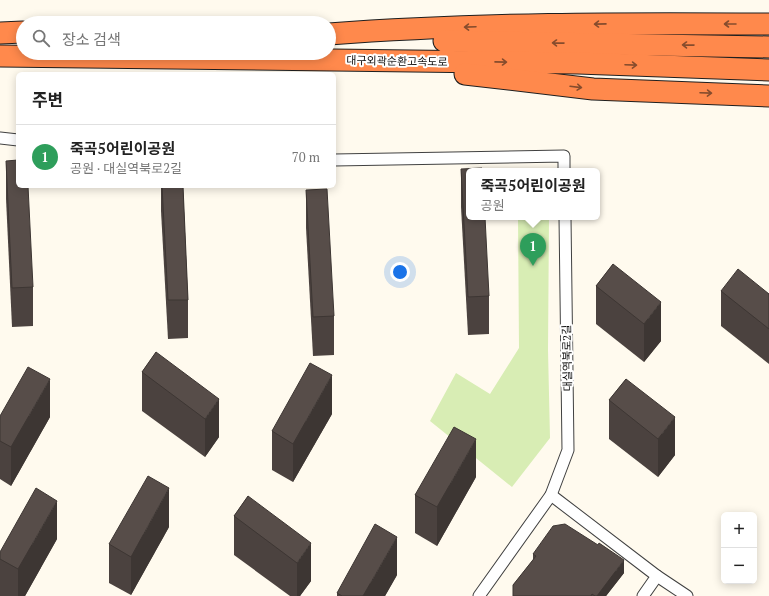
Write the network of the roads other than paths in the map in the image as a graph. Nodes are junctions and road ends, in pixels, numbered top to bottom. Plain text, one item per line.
1 (769, 24) edge
2 (16, 32) edge
3 (0, 33) edge
4 (336, 34) edge
5 (336, 38) edge
6 (769, 47) edge
7 (0, 56) edge
8 (16, 56) edge
9 (297, 60) edge
10 (371, 61) junction
11 (769, 70) edge
12 (769, 96) edge
13 (0, 138) edge
14 (16, 140) edge
15 (336, 160) edge
16 (564, 168) edge
17 (565, 220) edge
18 (550, 495) junction
19 (657, 576) junction
20 (479, 596) edge
21 (643, 596) edge
22 (687, 596) edge

1 -> 4 highway
2 - 3 highway
6 -> 5 highway, 대구외곽순환고속도로
7 - 8 highway, 대구외곽순환고속도로
9 - 10 highway, 대구외곽순환고속도로
10 -> 11 highway, 대구외곽순환고속도로
10 -> 12 highway
13 - 14 street
15 - 16 street
17 - 18 street, 대실역북로2길
18 - 19 street
18 - 20 street, 대실역북로2길
19 - 21 street
19 - 22 street

